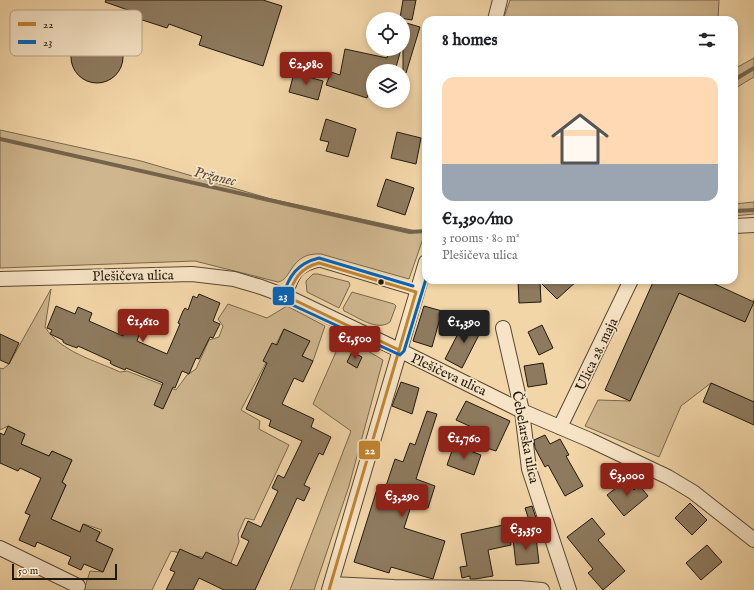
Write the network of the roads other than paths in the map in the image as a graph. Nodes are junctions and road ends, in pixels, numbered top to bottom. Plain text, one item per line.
1 (500, 0) edge
2 (496, 16) edge
3 (754, 225) edge
4 (738, 226) edge
5 (422, 274) edge
6 (0, 279) edge
7 (629, 284) edge
8 (416, 292) junction
9 (288, 297) junction
10 (503, 328) dead end
11 (399, 350) junction
12 (522, 411) junction
13 (560, 427) junction
14 (754, 540) edge
15 (0, 548) edge
16 (78, 586) dead end
17 (330, 587) edge
18 (542, 590) edge
19 (569, 590) edge

1 - 2 street
3 - 4 street
5 - 8 street
6 - 9 street, Plešičeva ulica
7 - 13 street, Ulica 28. maja
8 - 9 lane
8 - 11 street
9 - 11 street, Plešičeva ulica
10 - 12 street, Čebelarska ulica
11 - 12 street, Plešičeva ulica
11 - 17 street
12 - 13 street, Plešičeva ulica
12 - 19 street, Čebelarska ulica
13 - 14 street, Plešičeva ulica
15 - 16 street
17 - 18 street

